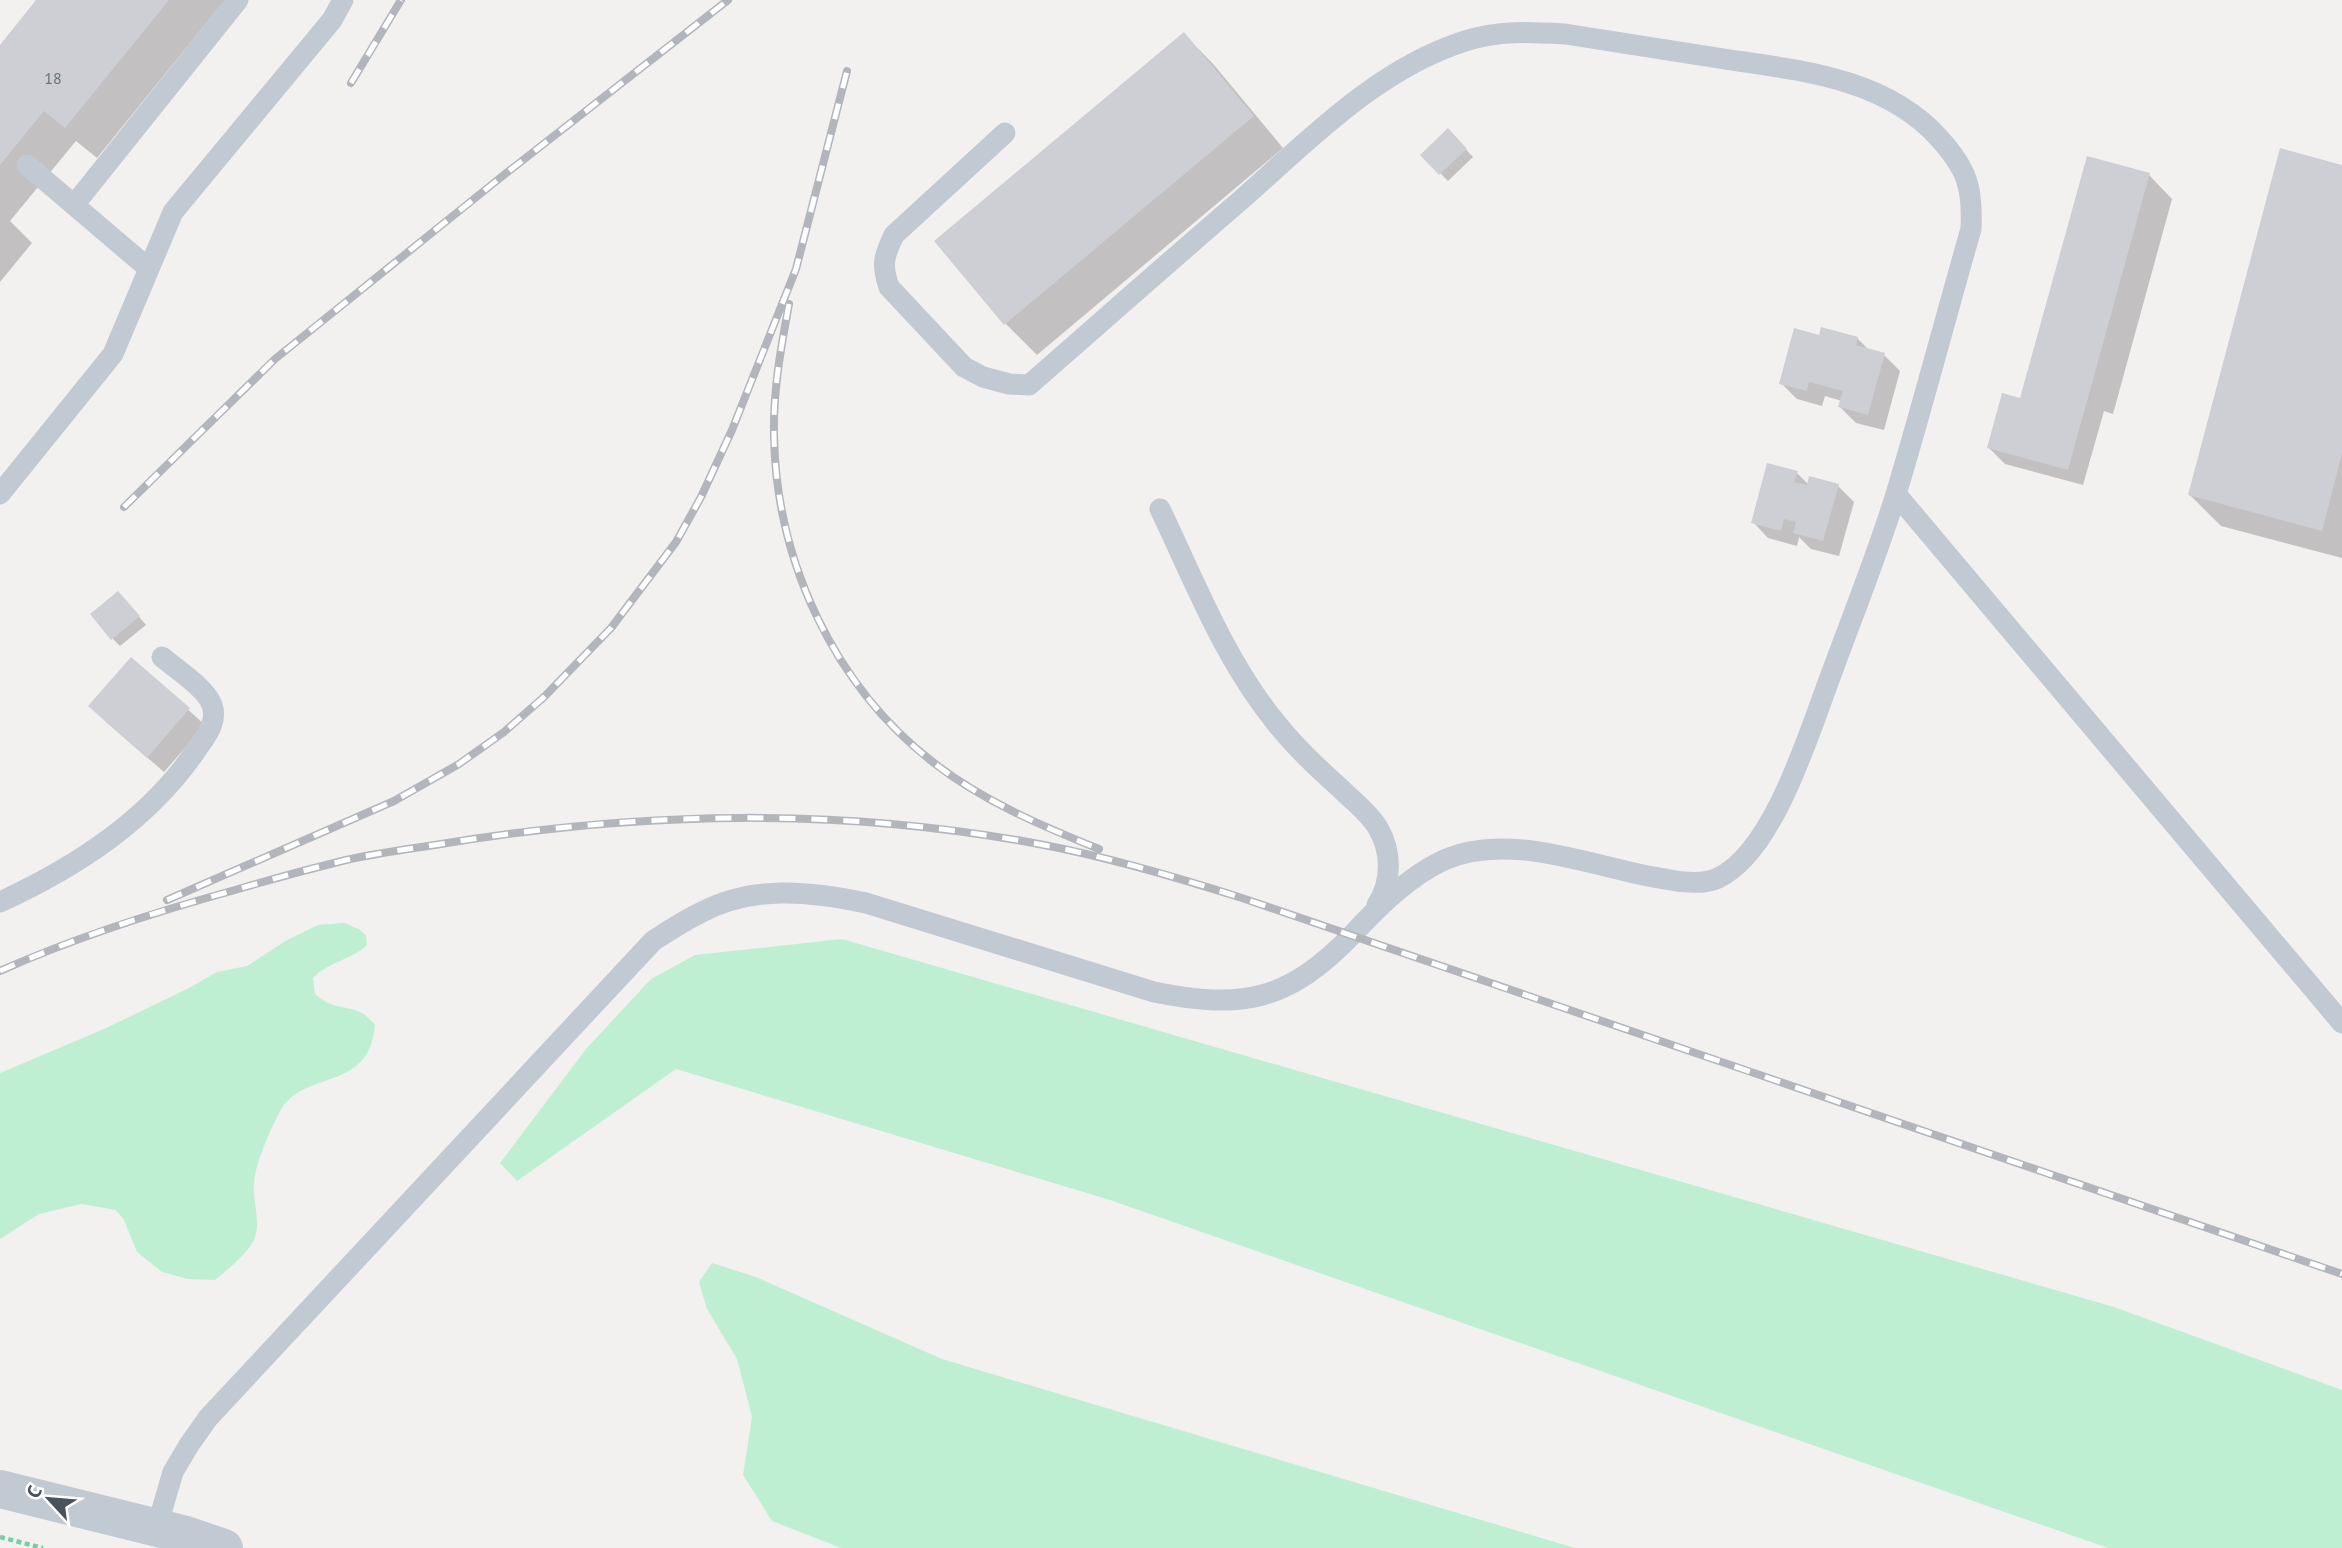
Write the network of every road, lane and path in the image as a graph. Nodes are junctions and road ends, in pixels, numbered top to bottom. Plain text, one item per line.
1 (238, 0) edge
2 (343, 0) edge
3 (1005, 133) dead end
4 (27, 165) dead end
5 (74, 205) junction
6 (148, 268) junction
7 (0, 494) edge
8 (1896, 494) junction
9 (1160, 509) dead end
10 (162, 657) dead end
11 (0, 902) edge
12 (1370, 915) junction
13 (2342, 1023) edge
14 (0, 1489) edge
15 (157, 1528) junction
16 (0, 1537) edge
17 (43, 1548) edge
18 (224, 1548) edge

1 - 5 lane
2 - 6 lane
3 - 8 lane
4 - 5 lane
5 - 6 lane
6 - 7 lane
8 - 12 lane
8 - 13 lane
9 - 12 lane
10 - 11 lane
12 - 15 lane
14 - 15 street
15 - 18 street
16 - 17 path

